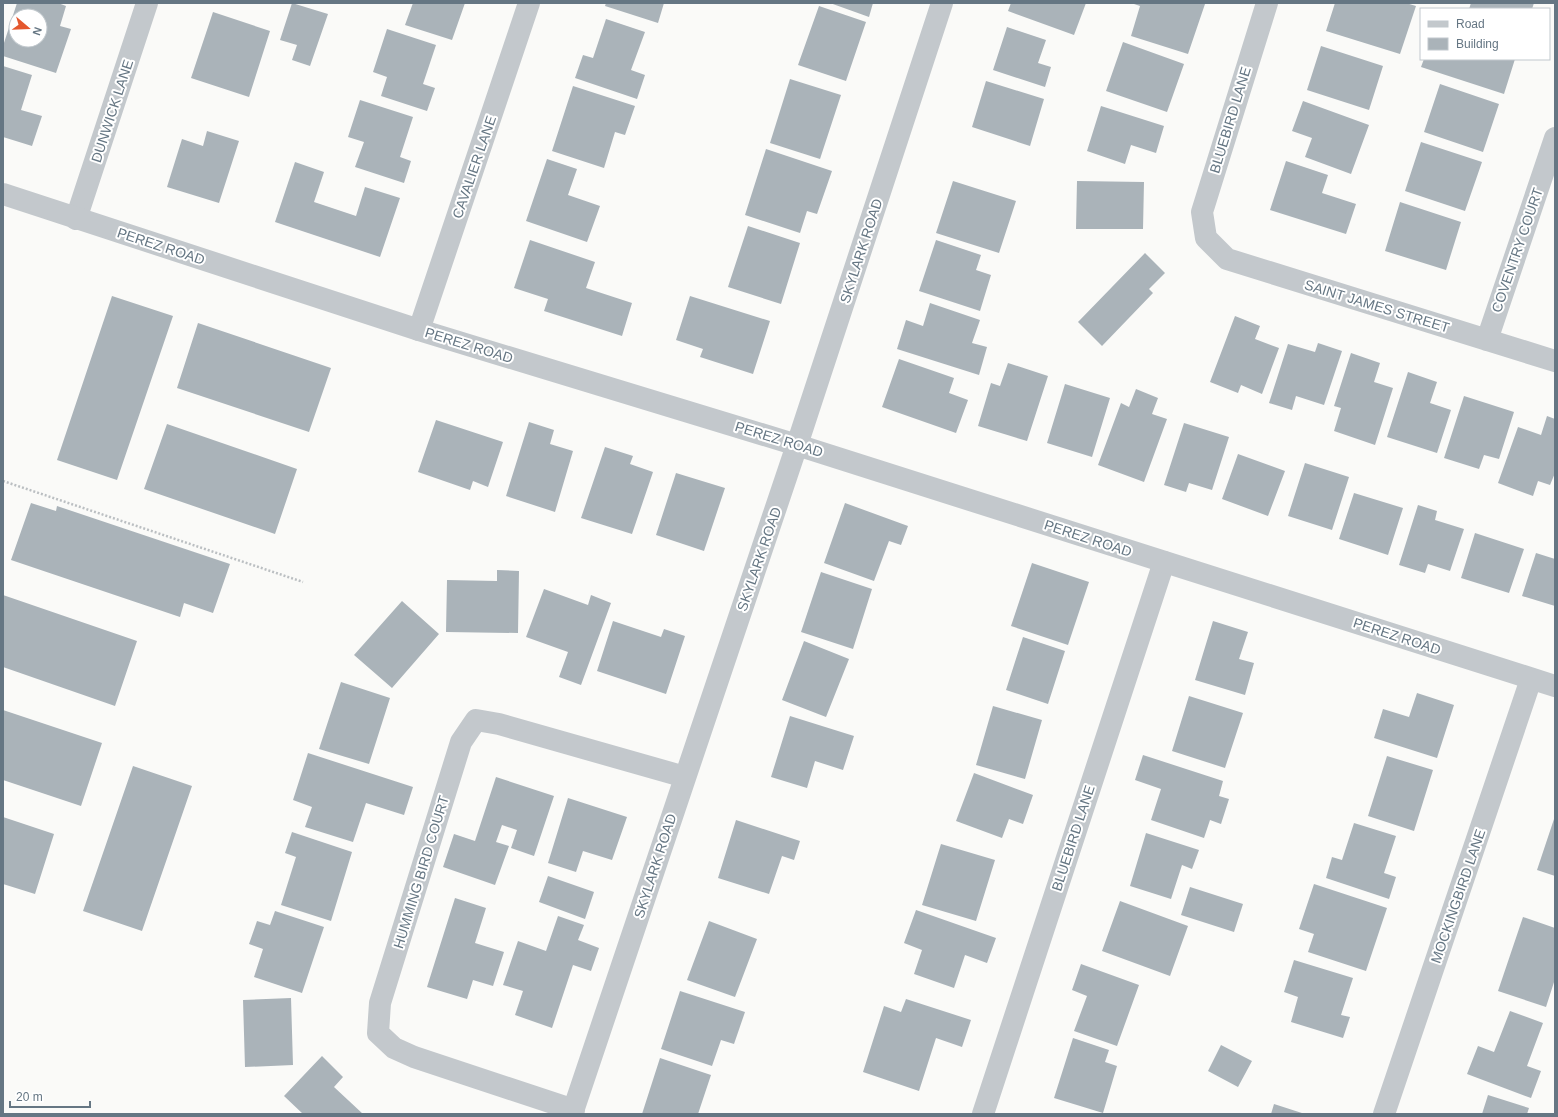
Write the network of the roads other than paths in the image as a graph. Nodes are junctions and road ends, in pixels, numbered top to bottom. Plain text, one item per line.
1 (147, 3) edge
2 (529, 3) edge
3 (942, 3) edge
4 (1267, 3) edge
5 (1555, 138) edge
6 (3, 194) edge
7 (76, 219) junction
8 (1206, 238) joint
9 (419, 330) junction
10 (1488, 340) junction
11 (1555, 361) edge
12 (797, 445) junction
13 (1164, 562) junction
14 (1531, 679) junction
15 (1555, 686) edge
16 (685, 777) junction
17 (573, 1112) edge
18 (983, 1114) edge
19 (1384, 1114) edge

1 - 7 street, DUNWICK LANE
2 - 9 street, CAVALIER LANE
3 - 12 street, SKYLARK ROAD
4 - 8 street, BLUEBIRD LANE
5 - 10 street, COVENTRY COURT
6 - 7 street, PEREZ ROAD
7 - 9 street, PEREZ ROAD
8 - 10 street, SAINT JAMES STREET
9 - 12 street, PEREZ ROAD
10 - 11 street, SAINT JAMES STREET
12 - 13 street, PEREZ ROAD
12 - 16 street, SKYLARK ROAD
13 - 14 street, PEREZ ROAD
13 - 18 street, BLUEBIRD LANE
14 - 15 street, PEREZ ROAD
14 - 19 street, MOCKINGBIRD LANE
16 - 17 street, SKYLARK ROAD
16 - 17 street, HUMMING BIRD COURT

